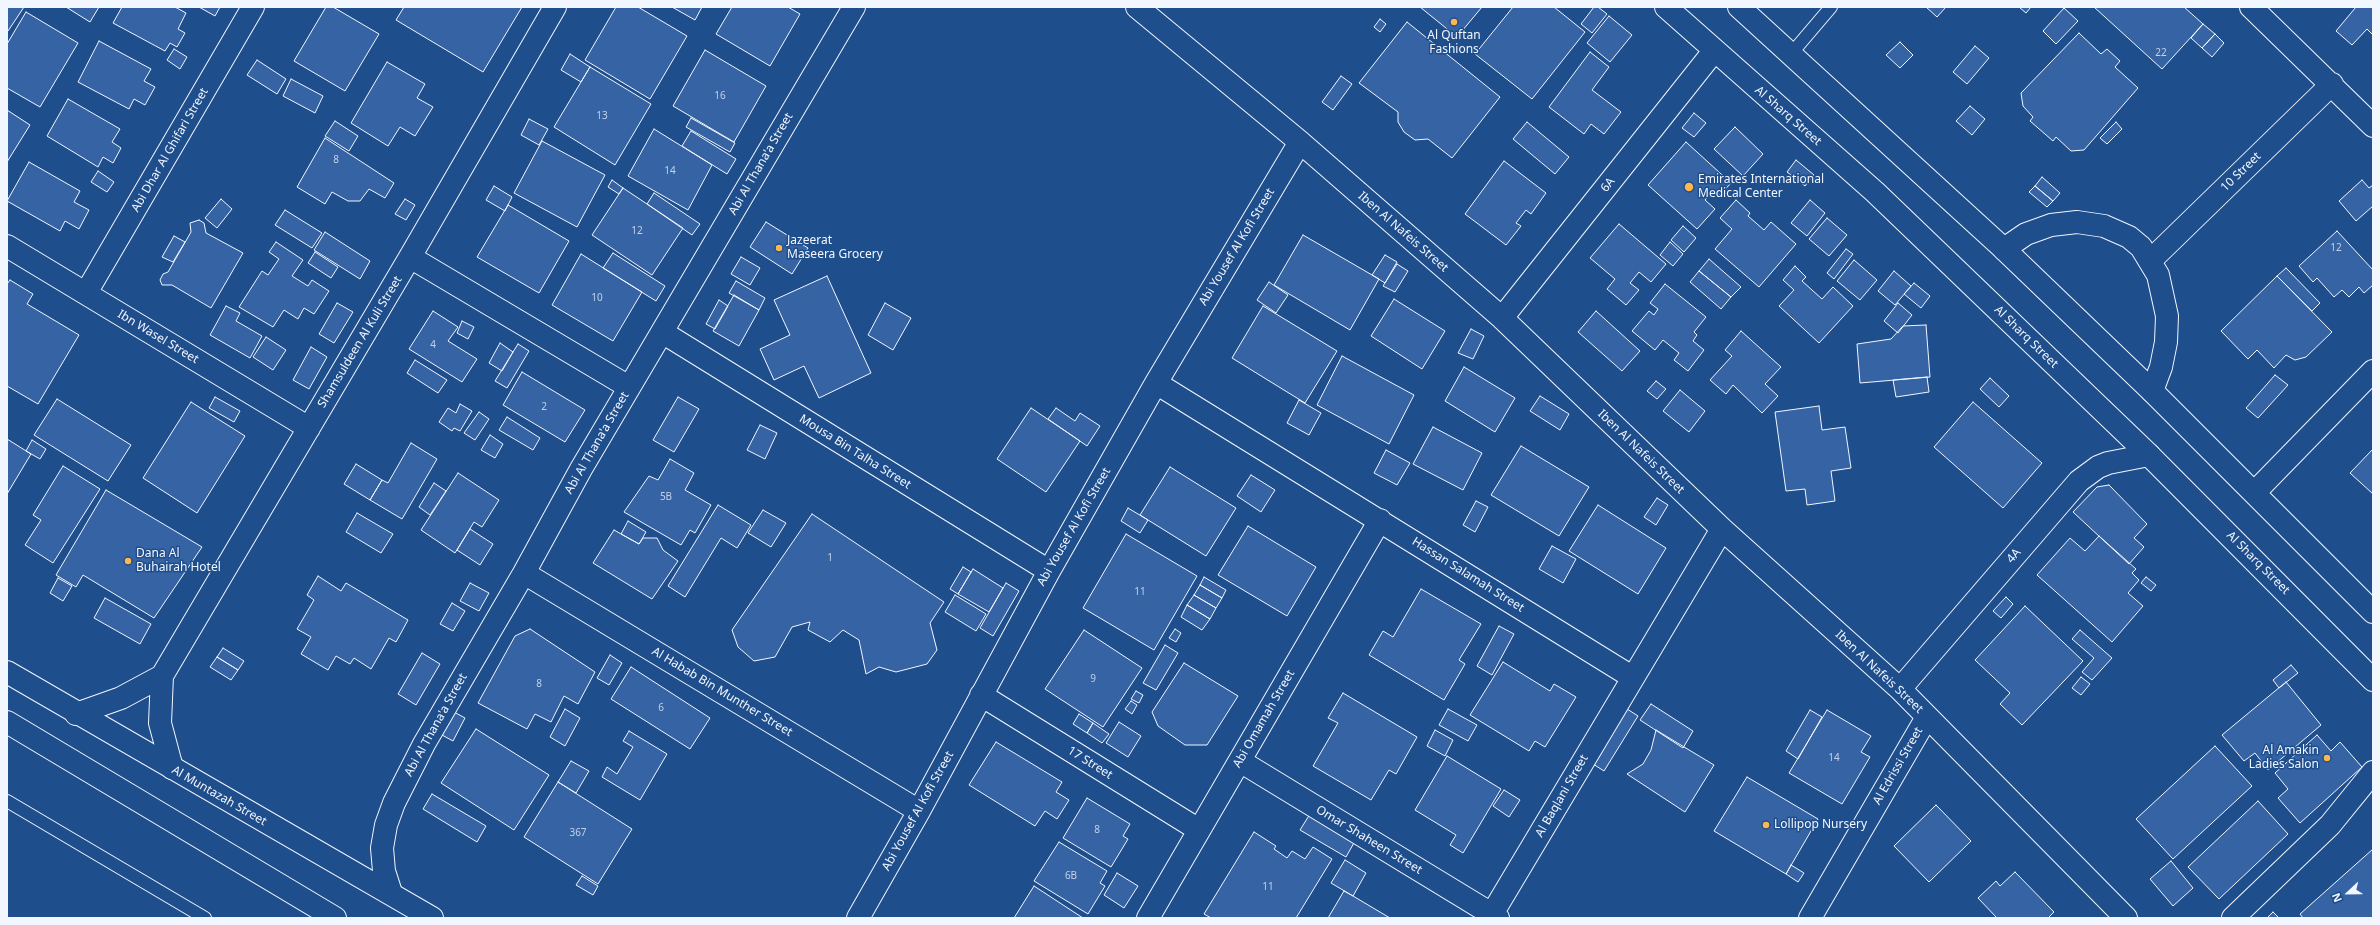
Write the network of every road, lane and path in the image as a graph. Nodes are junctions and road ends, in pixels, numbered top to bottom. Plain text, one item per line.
1 (253, 7) edge
2 (555, 7) edge
3 (854, 7) edge
4 (1137, 7) edge
5 (1666, 7) edge
6 (1739, 7) edge
7 (1831, 7) edge
8 (2251, 7) edge
9 (1714, 51) junction
10 (1791, 54) junction
11 (2332, 84) junction
12 (2373, 126) edge
13 (1300, 142) junction
14 (7, 246) edge
15 (2004, 249) junction
16 (410, 257) junction
17 (2151, 260) junction
18 (86, 294) junction
19 (1502, 318) junction
20 (662, 332) junction
21 (2373, 371) edge
22 (1156, 383) junction
23 (629, 387) junction
24 (2152, 391) junction
25 (309, 428) junction
26 (2149, 455) junction
27 (2255, 492) junction
28 (1380, 520) junction
29 (1722, 529) junction
30 (1049, 571) junction
31 (524, 573) junction
32 (2373, 612) edge
33 (7, 672) edge
34 (162, 676) junction
35 (1632, 677) junction
36 (2373, 680) edge
37 (1900, 689) junction
38 (981, 695) junction
39 (76, 714) junction
40 (1927, 717) junction
41 (7, 722) edge
42 (1240, 761) junction
43 (172, 768) junction
44 (2373, 772) edge
45 (7, 801) edge
46 (920, 810) junction
47 (1199, 830) junction
48 (391, 893) junction
49 (1495, 916) edge
50 (205, 918) edge
51 (335, 918) edge
52 (432, 918) edge
53 (858, 918) edge
54 (1148, 918) edge
55 (1810, 918) edge
56 (2126, 918) edge
57 (2233, 918) edge

1 - 18 street, Abi Dhar Al Ghifari Street
2 - 16 street, Shamsuldeen Al Kuli Street
3 - 20 street, Abi Al Thana'a Street
4 - 13 street, Iben Al Nafeis Street
5 - 9 street, Al Sharq Street
6 - 10 street
7 - 10 lane
8 - 11 street
9 - 19 street, 6A
9 - 26 street, Al Sharq Street
10 - 15 street
11 - 12 street
11 - 17 street, 10 Street
13 - 19 street, Iben Al Nafeis Street
13 - 22 street, Abi Yousef Al Kofi Street
14 - 18 street, Ibn Wasel Street
15 - 17 street
15 - 24 street
16 - 23 street
16 - 25 street, Shamsuldeen Al Kuli Street
17 - 24 street
18 - 25 street, Ibn Wasel Street
19 - 29 street, Iben Al Nafeis Street
20 - 23 street, Abi Al Thana'a Street
20 - 30 street, Mousa Bin Talha Street
21 - 27 street
22 - 28 street, Hassan Salamah Street
22 - 30 street, Abi Yousef Al Kofi Street
23 - 31 street, Abi Al Thana'a Street
24 - 27 street
25 - 34 street, Shamsuldeen Al Kuli Street
26 - 36 street, Al Sharq Street
26 - 37 street, 4A
27 - 32 street
28 - 35 street, Hassan Salamah Street
28 - 42 street, Abi Omamah Street
29 - 35 street
29 - 37 street, Iben Al Nafeis Street
30 - 38 street, Abi Yousef Al Kofi Street
31 - 46 street, Al Habab Bin Munther Street
31 - 48 street, Abi Al Thana'a Street
33 - 39 street, Al Muntazah Street
34 - 39 street
34 - 43 street, Shamsuldeen Al Kuli Street
35 - 49 street, Al Baqlani Street
37 - 40 street, Iben Al Nafeis Street
38 - 46 street, Abi Yousef Al Kofi Street
38 - 47 street, 17 Street
39 - 43 street, Al Muntazah Street
40 - 55 street, Al Edrissi Street
40 - 56 street, Iben Al Nafeis Street
41 - 51 street
42 - 47 street, Abi Omamah Street
42 - 49 street, Omar Shaheen Street
43 - 48 street, Al Muntazah Street
44 - 57 street
45 - 50 lane
46 - 53 street, Abi Yousef Al Kofi Street
47 - 54 street, Abi Omamah Street
48 - 52 street, Al Muntazah Street

